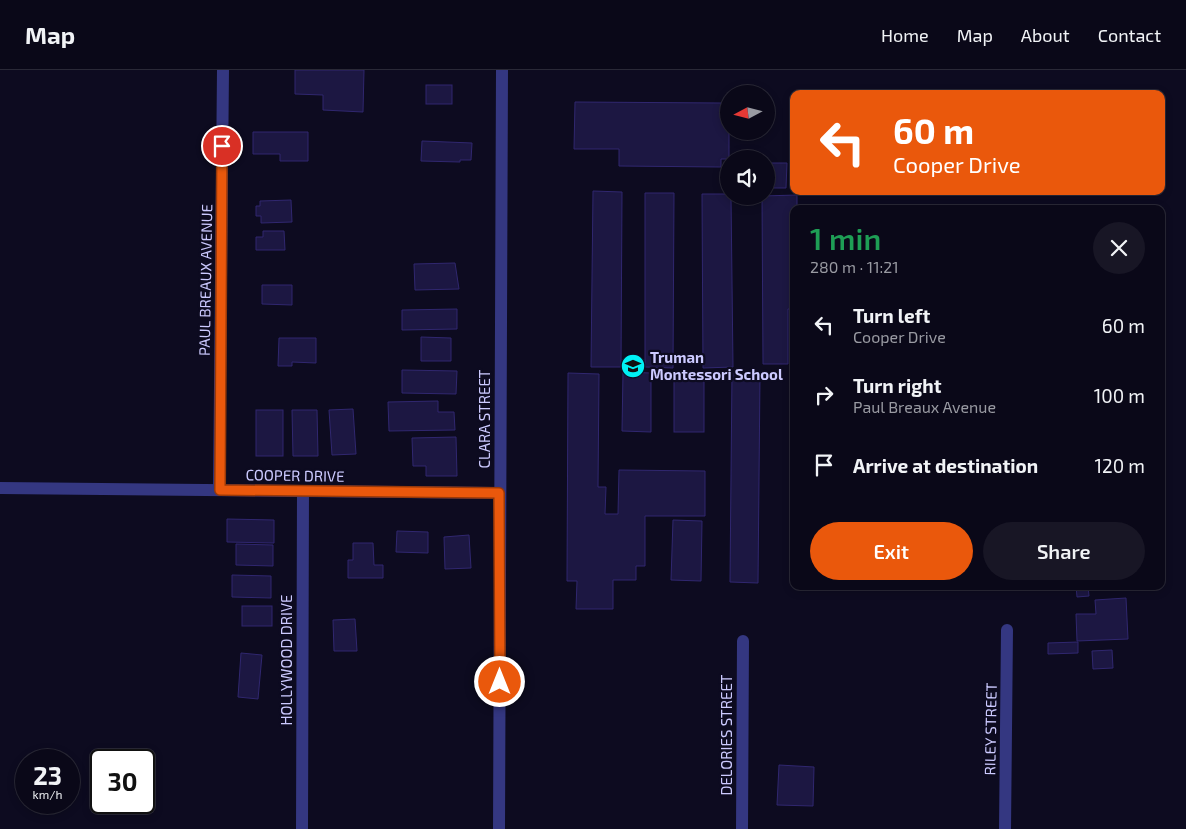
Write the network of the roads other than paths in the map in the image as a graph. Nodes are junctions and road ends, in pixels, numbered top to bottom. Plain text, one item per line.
1 (223, 70) edge
2 (502, 70) edge
3 (0, 488) edge
4 (220, 490) junction
5 (303, 491) junction
6 (499, 493) junction
7 (1007, 630) dead end
8 (743, 641) dead end
9 (302, 829) edge
10 (499, 829) edge
11 (742, 829) edge
12 (1005, 829) edge

1 - 4 street, PAUL BREAUX AVENUE
2 - 6 street, CLARA STREET
3 - 4 street, COOPER DRIVE
4 - 5 street, COOPER DRIVE
5 - 6 street, COOPER DRIVE
5 - 9 street, HOLLYWOOD DRIVE
6 - 10 street, CLARA STREET
7 - 12 street, RILEY STREET
8 - 11 street, DELORIES STREET

